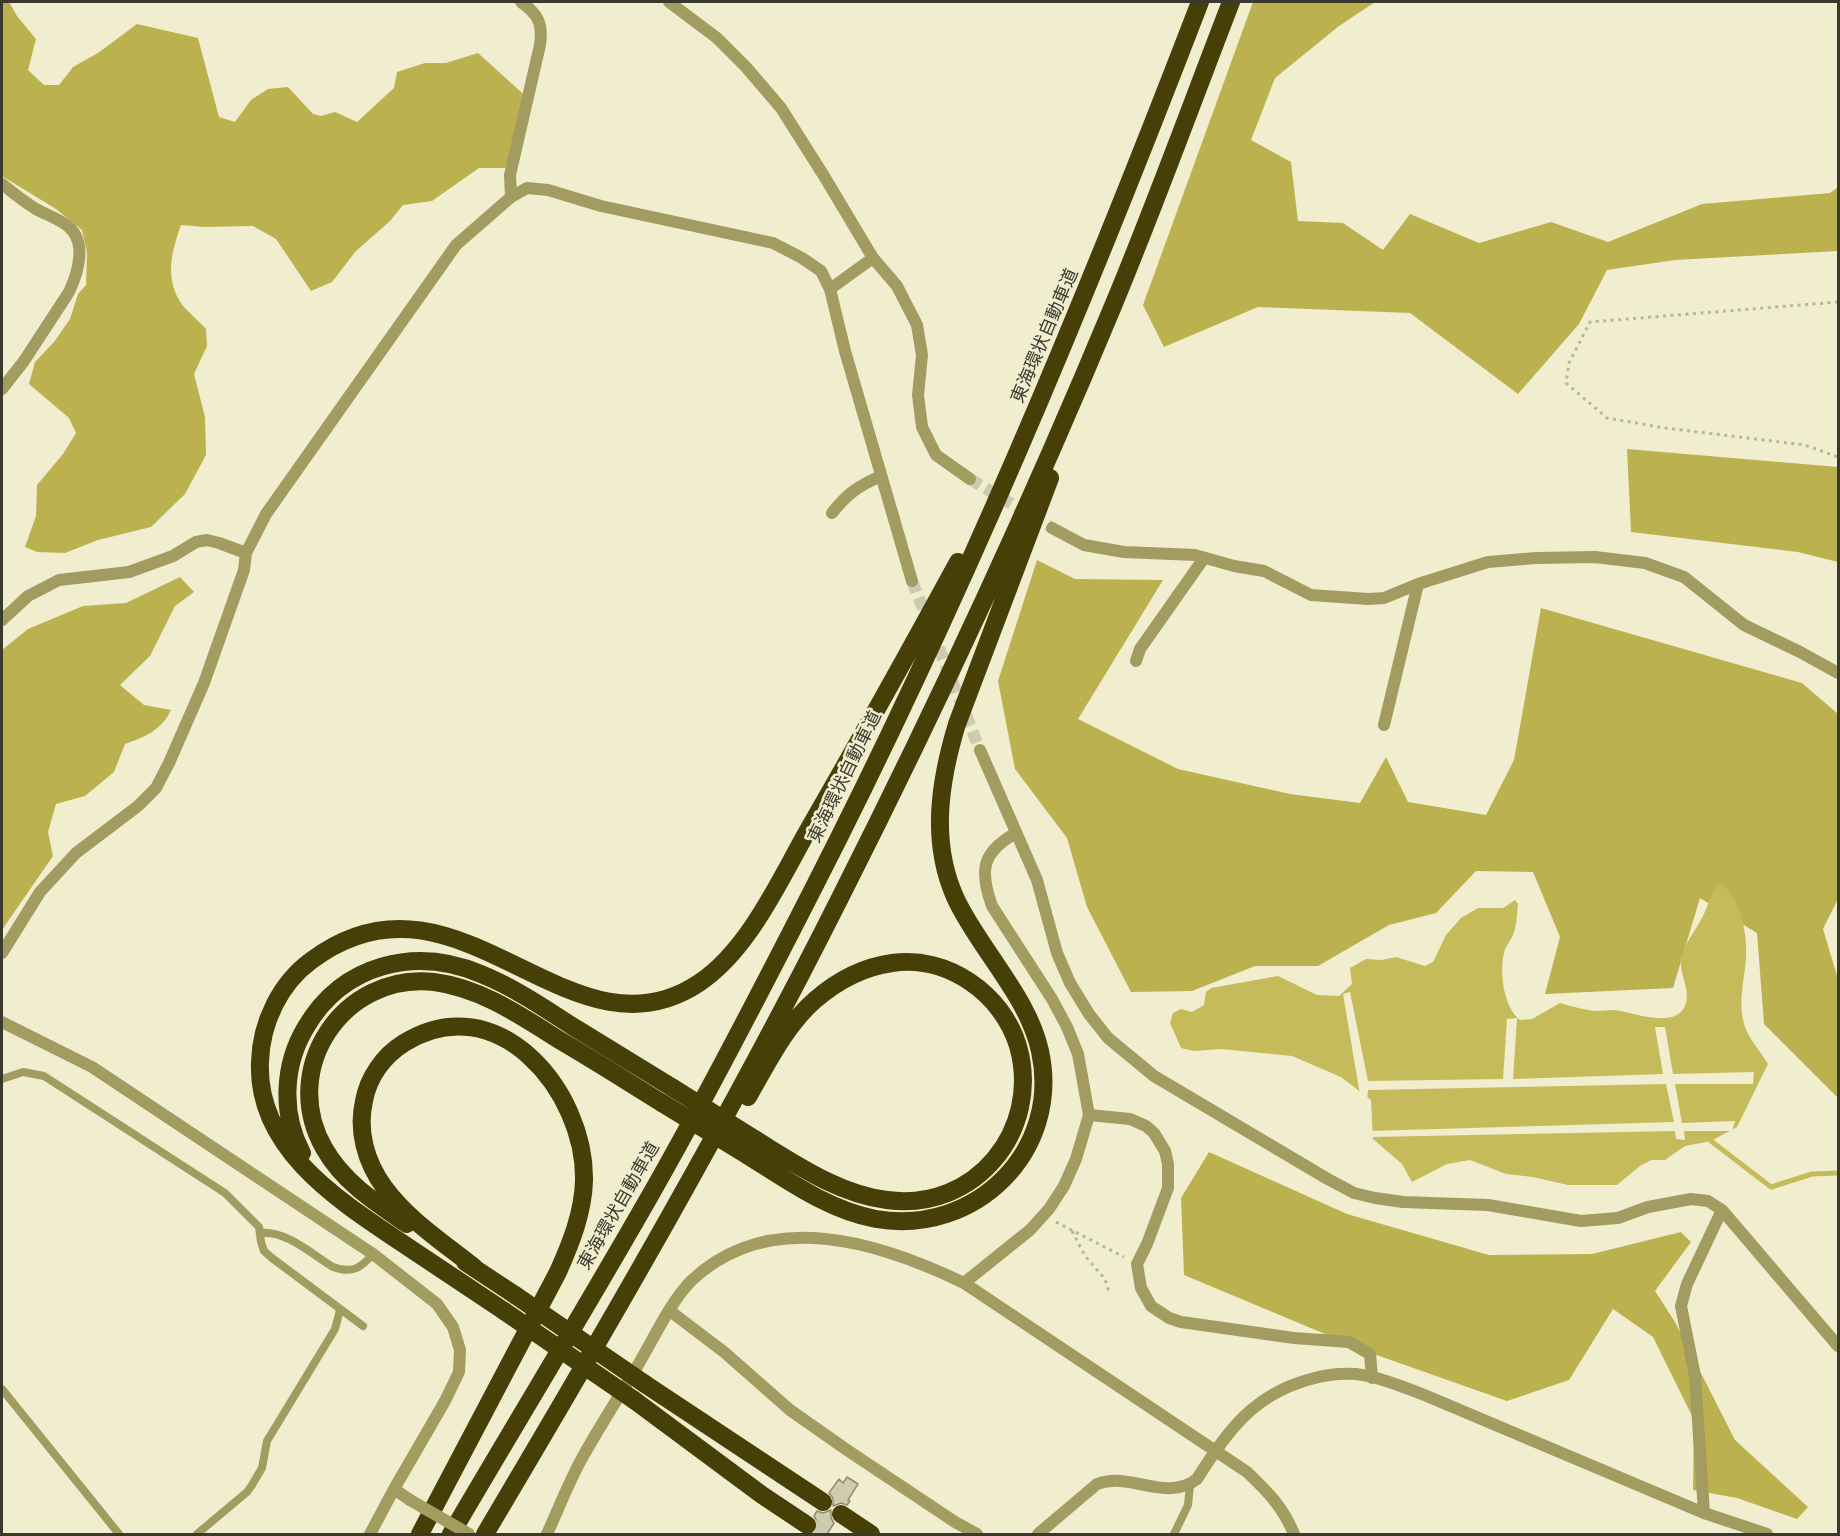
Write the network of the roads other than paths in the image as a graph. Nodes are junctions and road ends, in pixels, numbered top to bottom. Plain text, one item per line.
1 (521, 2) edge
2 (669, 2) edge
3 (1200, 2) edge
4 (1231, 2) edge
5 (2, 184) edge
6 (511, 197) junction
7 (873, 258) junction
8 (830, 289) junction
9 (1087, 292) junction
10 (1113, 305) junction
11 (2, 389) edge
12 (881, 476) junction
13 (970, 479) tunnel mouth
14 (832, 513) dead end
15 (1052, 528) tunnel mouth
16 (246, 554) junction
17 (1204, 558) junction
18 (912, 581) tunnel mouth
19 (1418, 584) junction
20 (2, 620) edge
21 (1136, 661) dead end
22 (1839, 673) edge
23 (1384, 724) dead end
24 (980, 750) tunnel mouth
25 (1016, 833) junction
26 (2, 953) edge
27 (2, 1022) edge
28 (2, 1079) edge
29 (1089, 1115) junction
30 (751, 1148) junction
31 (332, 1193) junction
32 (1722, 1210) junction
33 (260, 1233) junction
34 (373, 1254) junction
35 (475, 1268) junction
36 (964, 1283) junction
37 (340, 1310) junction
38 (670, 1311) junction
39 (363, 1326) dead end
40 (1839, 1346) edge
41 (1372, 1378) junction
42 (2, 1389) edge
43 (569, 1392) junction
44 (1215, 1451) junction
45 (1190, 1485) junction
46 (394, 1489) junction
47 (823, 1502) dead end
48 (1704, 1513) junction
49 (841, 1514) dead end
50 (807, 1525) tunnel mouth
51 (957, 1528) edge
52 (119, 1534) edge
53 (197, 1534) edge
54 (370, 1534) edge
55 (420, 1534) edge
56 (451, 1534) edge
57 (469, 1534) edge
58 (485, 1534) edge
59 (547, 1534) edge
60 (871, 1534) edge
61 (977, 1534) edge
62 (1038, 1534) edge
63 (1174, 1534) edge
64 (1294, 1534) edge
65 (1767, 1534) edge

1 - 6 street
2 - 7 street
3 - 9 highway, 東海環状自動車道
4 - 10 highway
5 - 11 street
6 - 8 street
6 - 16 street
7 - 8 street
7 - 13 street
8 - 12 street
9 - 31 highway
9 - 56 highway, 東海環状自動車道
10 - 30 highway
10 - 43 highway
12 - 14 street
12 - 18 street
15 - 17 street
16 - 20 street
16 - 26 street
17 - 19 street
17 - 21 street
19 - 22 street
19 - 23 street
24 - 25 street
25 - 29 street
25 - 32 street
27 - 34 street
28 - 33 lane
29 - 36 street
29 - 41 street
30 - 31 highway, bridge
30 - 35 highway, bridge
30 - 43 highway
31 - 50 highway, bridge
32 - 40 street
32 - 48 street
33 - 34 lane
33 - 37 lane
34 - 46 street
35 - 47 highway, bridge
35 - 55 highway
36 - 38 street
36 - 44 street
37 - 39 lane
37 - 53 lane
38 - 51 street
38 - 59 street
41 - 44 street
41 - 48 street
42 - 52 lane
43 - 58 highway
44 - 45 street
44 - 64 street
45 - 62 street
45 - 63 lane
46 - 54 street
46 - 57 street, bridge
48 - 65 street
49 - 60 highway
51 - 61 street

